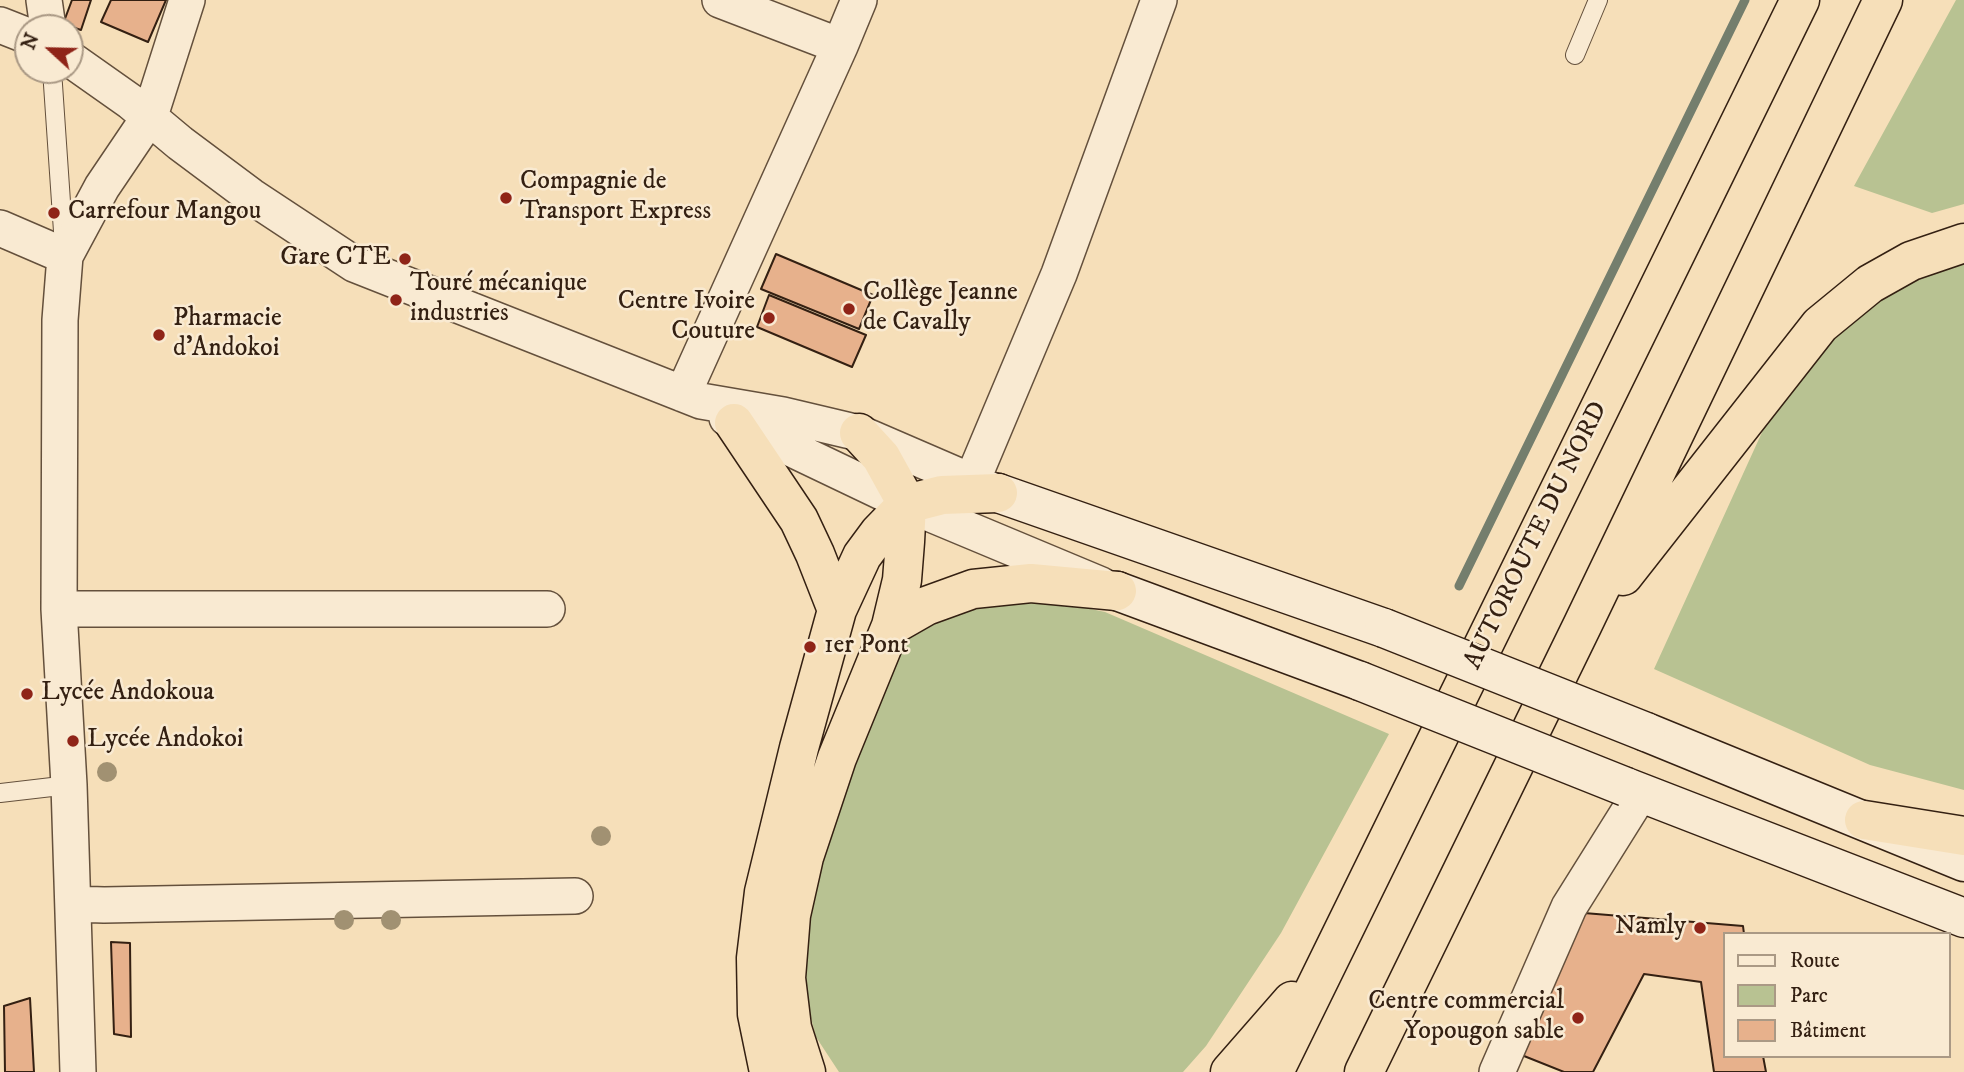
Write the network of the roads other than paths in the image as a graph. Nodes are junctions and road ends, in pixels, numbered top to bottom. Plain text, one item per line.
1 (187, 0) edge
2 (720, 0) edge
3 (859, 0) edge
4 (1159, 0) edge
5 (1598, 0) edge
6 (1800, 0) edge
7 (1882, 0) edge
8 (840, 46) junction
9 (1575, 55) dead end
10 (84, 69) edge
11 (53, 84) edge
12 (150, 116) junction
13 (0, 228) edge
14 (1964, 243) edge
15 (65, 256) junction
16 (692, 397) junction
17 (734, 423) junction
18 (859, 433) junction
19 (985, 487) junction
20 (907, 504) junction
21 (1117, 591) junction
22 (59, 609) junction
23 (547, 609) dead end
24 (837, 610) junction
25 (891, 626) junction
26 (1582, 626) junction
27 (69, 786) junction
28 (1634, 790) junction
29 (0, 793) edge
30 (1864, 820) junction
31 (1964, 836) edge
32 (1964, 862) edge
33 (575, 896) dead end
34 (74, 904) junction
35 (1964, 918) edge
36 (1326, 962) junction
37 (78, 1072) edge
38 (769, 1072) edge
39 (806, 1072) edge
40 (1230, 1072) edge
41 (1274, 1072) edge
42 (1364, 1072) edge
43 (1497, 1072) edge

1 - 12 street
2 - 8 street
3 - 8 street
4 - 19 street
5 - 9 lane
6 - 36 highway, AUTOROUTE DU NORD
7 - 26 highway
8 - 16 street
10 - 12 street
11 - 15 lane
12 - 15 street
12 - 16 street
13 - 15 street
14 - 26 highway
15 - 22 street
16 - 17 street
16 - 18 street
17 - 20 street
17 - 24 highway
18 - 19 street
18 - 20 highway
19 - 20 highway
19 - 30 main road, bridge
20 - 21 street
20 - 24 highway
20 - 25 highway
21 - 25 highway
21 - 28 main road, bridge
22 - 23 street
22 - 27 street
24 - 38 highway
25 - 39 highway
26 - 42 highway
27 - 29 lane
27 - 34 street
28 - 35 main road
28 - 43 street
30 - 31 highway
30 - 32 main road
33 - 34 street
34 - 37 street
36 - 40 highway
36 - 41 highway, AUTOROUTE DU NORD

